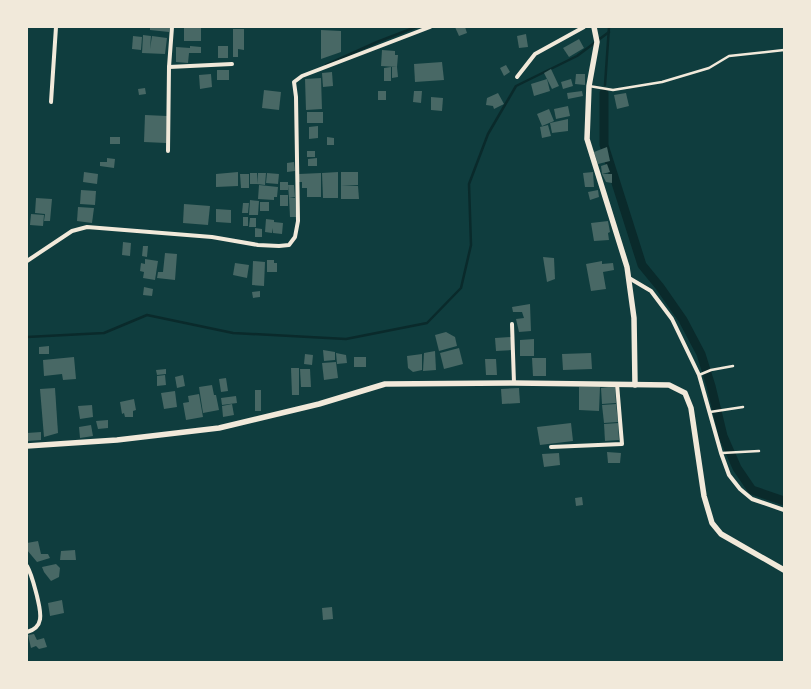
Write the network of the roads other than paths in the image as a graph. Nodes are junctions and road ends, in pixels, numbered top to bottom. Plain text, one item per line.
1 (56, 27) edge
2 (172, 27) edge
3 (430, 27) edge
4 (584, 27) edge
5 (594, 27) edge
6 (784, 50) edge
7 (232, 64) dead end
8 (169, 67) junction
9 (518, 77) dead end
10 (589, 86) junction
11 (51, 102) dead end
12 (168, 151) dead end
13 (27, 261) edge
14 (629, 278) junction
15 (512, 324) dead end
16 (733, 366) dead end
17 (701, 374) junction
18 (514, 383) junction
19 (617, 384) junction
20 (635, 385) junction
21 (743, 407) dead end
22 (711, 411) junction
23 (27, 446) edge
24 (550, 447) dead end
25 (759, 451) dead end
26 (723, 453) junction
27 (784, 510) edge
28 (27, 566) edge
29 (784, 570) edge
30 (27, 632) edge

1 - 11 street
2 - 8 street
3 - 13 street
4 - 9 street
5 - 10 street
6 - 10 lane
7 - 8 street
8 - 12 street
10 - 14 street
14 - 17 street
14 - 20 street
15 - 18 street
16 - 17 lane
17 - 22 street
18 - 19 street
18 - 23 street
19 - 20 street
19 - 24 street
20 - 29 street
21 - 22 lane
22 - 26 street
25 - 26 lane
26 - 27 street
28 - 30 street

